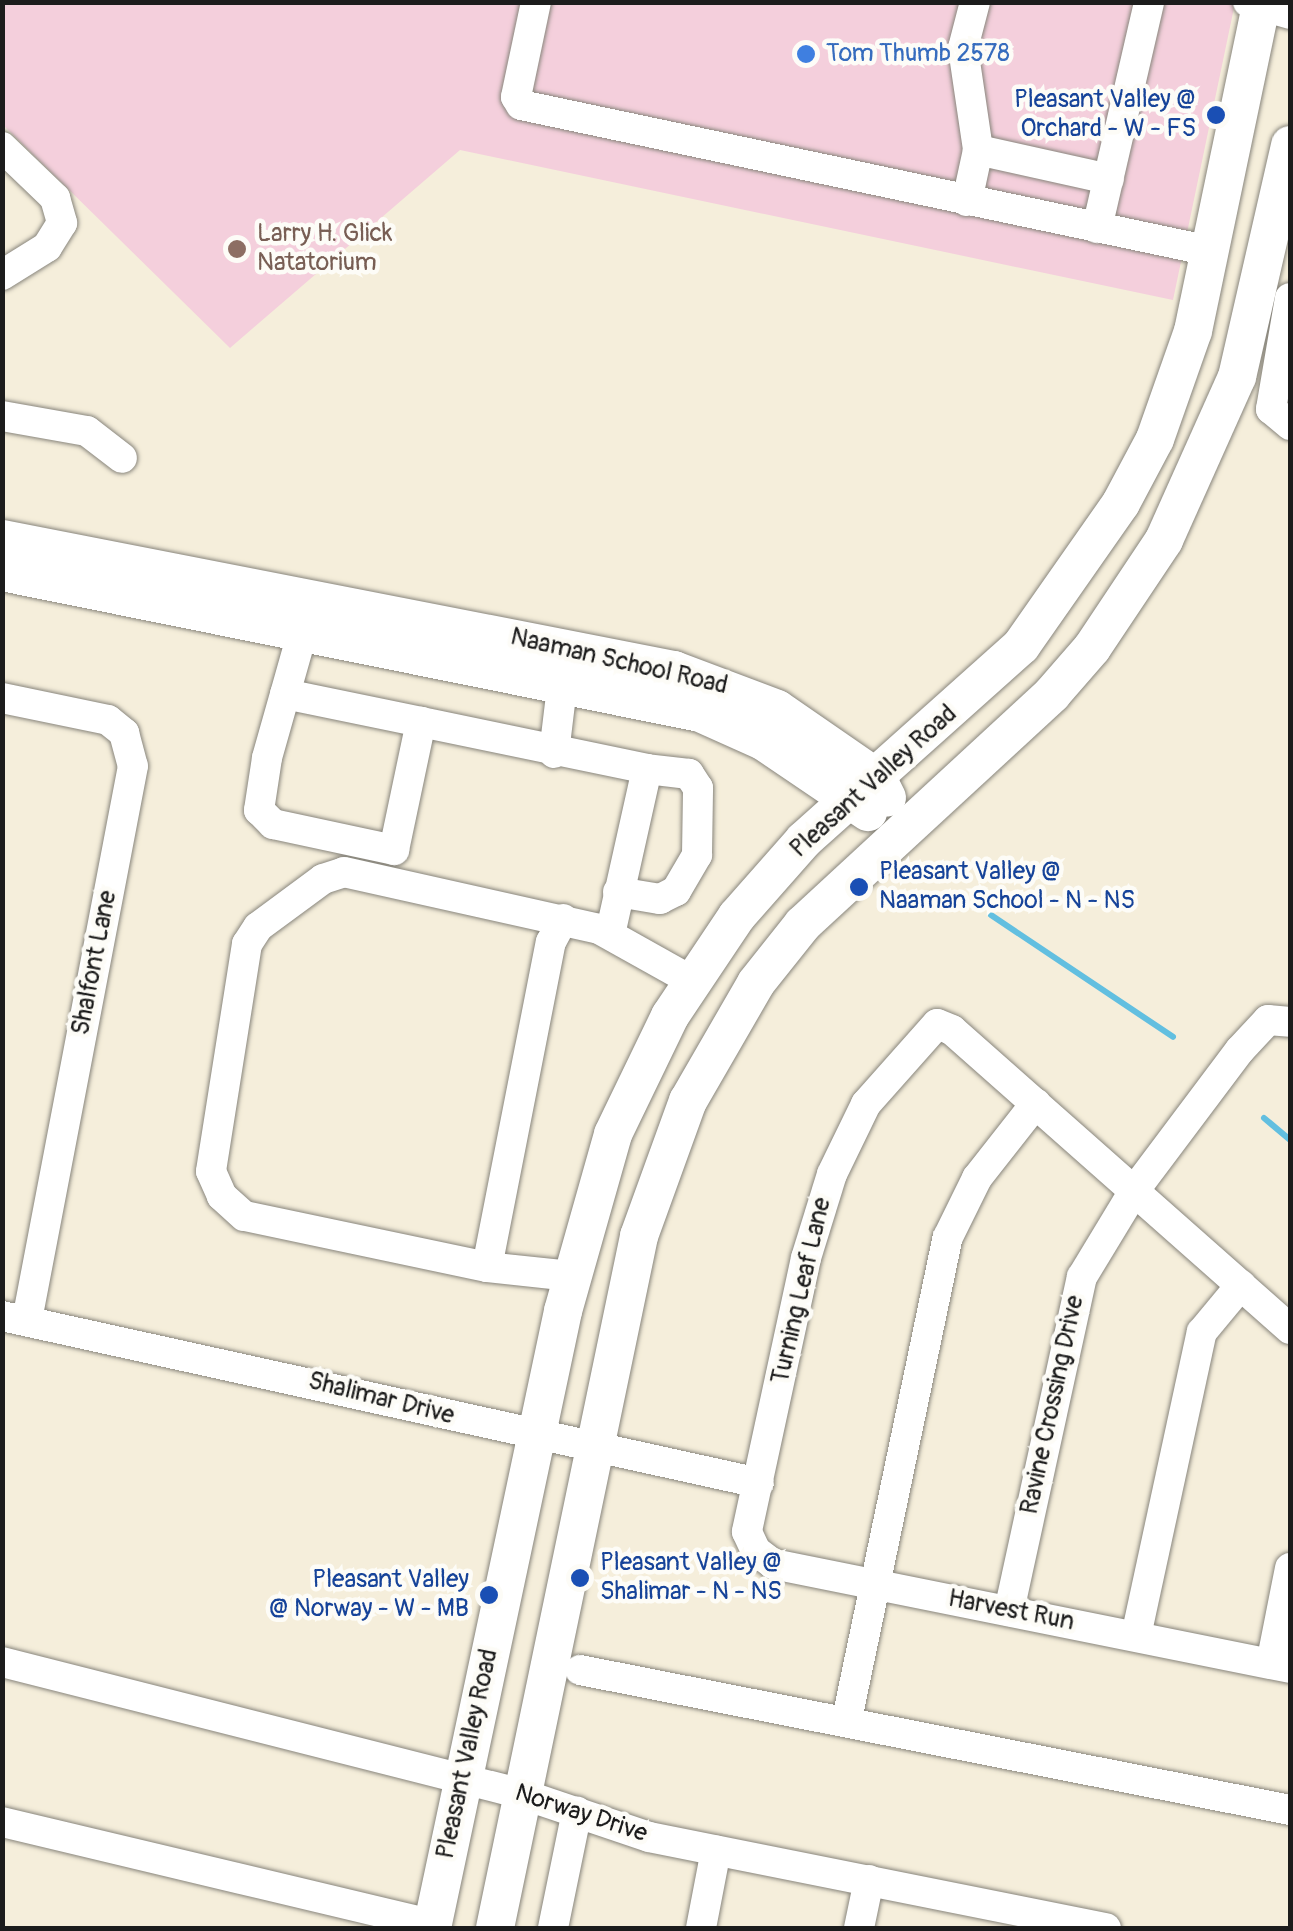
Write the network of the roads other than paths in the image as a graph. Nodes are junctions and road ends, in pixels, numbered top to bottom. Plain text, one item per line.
1 (536, 2) edge
2 (975, 2) edge
3 (1149, 2) edge
4 (1265, 6) edge
5 (1290, 144) edge
6 (2, 146) edge
7 (978, 150) junction
8 (1109, 178) junction
9 (968, 202) junction
10 (1097, 228) junction
11 (1210, 250) junction
12 (2, 275) edge
13 (1290, 298) edge
14 (2, 416) edge
15 (1290, 425) edge
16 (122, 458) dead end
17 (2, 539) edge
18 (2, 572) edge
19 (302, 634) junction
20 (562, 687) junction
21 (285, 694) junction
22 (2, 698) edge
23 (421, 722) junction
24 (554, 753) junction
25 (646, 769) junction
26 (877, 778) junction
27 (848, 803) junction
28 (903, 827) junction
29 (618, 892) junction
30 (563, 919) junction
31 (610, 934) junction
32 (692, 981) junction
33 (1279, 1021) edge
34 (1036, 1103) junction
35 (1134, 1192) junction
36 (487, 1267) junction
37 (571, 1276) junction
38 (1241, 1286) junction
39 (15, 1318) edge
40 (1290, 1329) edge
41 (536, 1438) junction
42 (590, 1448) junction
43 (758, 1483) junction
44 (747, 1532) joint
45 (1290, 1568) edge
46 (877, 1585) junction
47 (1009, 1611) junction
48 (1136, 1636) junction
49 (2, 1662) edge
50 (1281, 1666) edge
51 (580, 1670) dead end
52 (847, 1719) junction
53 (461, 1778) junction
54 (522, 1794) junction
55 (1290, 1810) edge
56 (577, 1811) junction
57 (2, 1822) edge
58 (716, 1850) junction
59 (869, 1880) junction
60 (1018, 1920) edge
61 (433, 1927) edge
62 (494, 1928) edge
63 (552, 1928) edge
64 (701, 1928) edge
65 (859, 1928) edge
66 (1106, 1928) edge

1 - 9 street
2 - 7 street
3 - 8 street
4 - 11 main road, Pleasant Valley Road
5 - 28 main road
6 - 12 street
7 - 8 street
7 - 9 street
8 - 10 street
9 - 10 street
10 - 11 street
11 - 26 main road, Pleasant Valley Road
13 - 15 street
14 - 16 street
17 - 26 main road, Naaman School Road
18 - 19 main road, Naaman School Road
19 - 20 main road, Naaman School Road
19 - 21 street
20 - 24 street
20 - 27 main road, Naaman School Road
21 - 23 street
21 - 23 street
22 - 39 street, Shalfont Lane
23 - 24 street
24 - 25 street
25 - 29 street
25 - 29 street
26 - 27 main road, Pleasant Valley Road
26 - 28 main road, Naaman School Road
27 - 28 main road, Naaman School Road
27 - 32 main road, Pleasant Valley Road
28 - 42 main road
29 - 31 street
30 - 31 street
30 - 36 street
30 - 36 street
31 - 32 street
32 - 37 main road, Pleasant Valley Road
33 - 35 street, Ravine Crossing Drive
34 - 35 street
34 - 43 street, Turning Leaf Lane
34 - 46 street
35 - 38 street
35 - 47 street, Ravine Crossing Drive
36 - 37 street
37 - 41 main road, Pleasant Valley Road
38 - 40 street
38 - 48 street
39 - 41 street, Shalimar Drive
41 - 42 street, Shalimar Drive
41 - 53 main road, Pleasant Valley Road
42 - 43 street, Shalimar Drive
42 - 54 main road
43 - 44 street, Turning Leaf Lane
44 - 46 street, Harvest Run
45 - 50 street
46 - 47 street, Harvest Run
46 - 52 street
47 - 48 street, Harvest Run
48 - 50 street, Harvest Run
49 - 53 street, Norway Drive
51 - 52 street
52 - 55 street
53 - 54 street, Norway Drive
53 - 61 main road, Pleasant Valley Road
54 - 56 street, Norway Drive
54 - 62 main road
56 - 58 street, Norway Drive
56 - 63 street
57 - 61 street
58 - 59 street, Norway Drive
58 - 64 street
59 - 60 street, Norway Drive
59 - 65 street
60 - 66 street, Norway Drive

